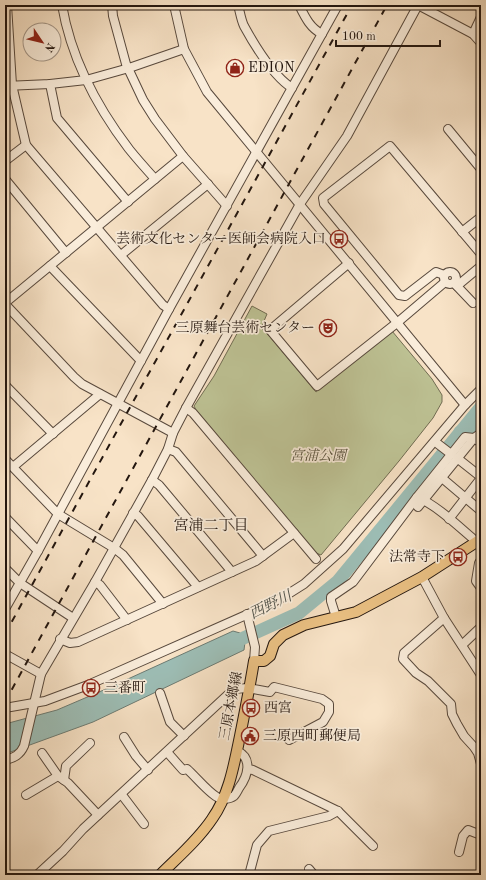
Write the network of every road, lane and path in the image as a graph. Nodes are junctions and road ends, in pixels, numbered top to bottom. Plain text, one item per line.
1 (7, 5) edge
2 (62, 5) edge
3 (112, 5) edge
4 (174, 5) edge
5 (238, 5) edge
6 (299, 5) edge
7 (338, 5) edge
8 (418, 5) edge
9 (481, 17) edge
10 (322, 34) junction
11 (473, 34) junction
12 (481, 43) edge
13 (184, 49) junction
14 (129, 68) junction
15 (86, 80) junction
16 (50, 84) junction
17 (8, 86) edge
18 (292, 88) junction
19 (448, 129) dead end
20 (26, 145) junction
21 (257, 151) junction
22 (184, 156) junction
23 (5, 161) edge
24 (481, 169) edge
25 (5, 179) edge
26 (155, 179) junction
27 (208, 184) junction
28 (128, 202) junction
29 (300, 204) junction
30 (227, 206) junction
31 (481, 217) edge
32 (97, 227) junction
33 (462, 232) junction
34 (66, 253) junction
35 (481, 254) edge
36 (120, 255) junction
37 (349, 263) junction
38 (50, 266) junction
39 (481, 266) edge
40 (444, 278) junction
41 (455, 284) junction
42 (474, 303) dead end
43 (5, 304) edge
44 (169, 309) junction
45 (398, 322) junction
46 (141, 361) junction
47 (5, 385) edge
48 (481, 389) edge
49 (100, 394) junction
50 (118, 403) junction
51 (465, 405) junction
52 (186, 408) junction
53 (173, 433) junction
54 (481, 433) edge
55 (53, 434) junction
56 (474, 438) junction
57 (481, 443) edge
58 (438, 444) dead end
59 (168, 449) junction
60 (454, 456) junction
61 (5, 459) edge
62 (13, 467) junction
63 (442, 478) junction
64 (481, 478) edge
65 (152, 480) junction
66 (420, 498) junction
67 (466, 499) junction
68 (418, 507) dead end
69 (481, 510) edge
70 (133, 512) junction
71 (58, 514) junction
72 (5, 517) edge
73 (449, 519) junction
74 (294, 533) junction
75 (479, 541) edge
76 (114, 548) junction
77 (38, 551) junction
78 (263, 556) junction
79 (316, 559) dead end
80 (481, 560) edge
81 (5, 568) edge
82 (232, 572) junction
83 (422, 577) junction
84 (95, 582) junction
85 (20, 583) junction
86 (198, 587) junction
87 (481, 588) edge
88 (163, 604) junction
89 (5, 609) edge
90 (247, 614) junction
91 (336, 617) junction
92 (73, 618) junction
93 (444, 618) junction
94 (127, 620) junction
95 (481, 627) edge
96 (60, 639) junction
97 (462, 645) junction
98 (5, 654) edge
99 (254, 661) junction
100 (41, 674) junction
101 (481, 675) edge
102 (250, 689) junction
103 (160, 693) dead end
104 (34, 702) junction
105 (5, 708) edge
106 (184, 736) junction
107 (124, 737) dead end
108 (289, 740) dead end
109 (90, 743) dead end
110 (237, 751) junction
111 (167, 752) junction
112 (42, 754) dead end
113 (5, 760) edge
114 (481, 764) edge
115 (148, 770) junction
116 (248, 770) junction
117 (61, 778) junction
118 (26, 795) dead end
119 (122, 795) junction
120 (224, 799) junction
121 (338, 811) junction
122 (98, 815) junction
123 (144, 824) dead end
124 (481, 835) edge
125 (373, 846) dead end
126 (459, 852) dead end
127 (37, 875) edge
128 (160, 875) edge
129 (249, 875) edge

1 - 17 street
2 - 15 street
3 - 14 street
4 - 13 street
5 - 18 street
6 - 10 street
7 - 10 street
8 - 11 street
8 - 29 street
9 - 11 street
10 - 18 street
11 - 12 street
13 - 14 street
13 - 21 street
14 - 15 street
14 - 22 street
15 - 16 street
15 - 26 street
16 - 17 street
16 - 28 street
17 - 20 street
18 - 21 street
19 - 24 street
20 - 23 street
20 - 32 street
21 - 29 street
21 - 30 street
22 - 26 street
22 - 27 street
25 - 34 street
26 - 28 street
27 - 30 street
27 - 36 street
28 - 32 street
29 - 37 street
29 - 52 street
30 - 44 street
31 - 33 street
32 - 34 street
32 - 36 street
33 - 35 street
33 - 40 street
34 - 38 street
36 - 44 street
37 - 45 street
37 - 45 street
38 - 43 street
38 - 46 street
39 - 41 street
40 - 41 street
40 - 41 street
40 - 45 street
41 - 42 street
43 - 49 street
44 - 46 street
45 - 51 street
46 - 50 street
47 - 55 street
48 - 51 street
49 - 50 street
49 - 55 street
50 - 53 street
50 - 71 street
51 - 90 street
52 - 53 street
52 - 74 street
53 - 59 street
54 - 56 street
55 - 62 street
56 - 57 street
56 - 60 street
58 - 60 street
59 - 65 street
59 - 78 street
60 - 63 street
60 - 64 street
60 - 66 street
61 - 62 street
62 - 71 street
63 - 66 street
63 - 67 street
64 - 67 street
65 - 70 street
65 - 82 street
66 - 68 street
66 - 73 street
66 - 91 street
67 - 69 street
67 - 73 street
70 - 76 street
70 - 86 street
71 - 76 street
71 - 77 street
72 - 77 street
73 - 75 street
74 - 78 street
74 - 79 street
75 - 83 main road, 三原本郷線
76 - 84 street
76 - 88 street
77 - 85 street
78 - 82 street
80 - 87 street
81 - 85 street
82 - 86 street
83 - 91 main road, 三原本郷線
83 - 93 street
84 - 92 street
84 - 94 street
85 - 89 street
85 - 92 street
86 - 88 street
88 - 94 street
90 - 99 street
90 - 104 street
91 - 99 main road, 三原本郷線
92 - 96 street
93 - 97 street
93 - 114 street
94 - 96 street
95 - 97 street
96 - 100 street
97 - 101 street
98 - 100 street
99 - 102 main road, 三原本郷線
100 - 104 street
102 - 106 street
102 - 108 street
102 - 110 main road, 三原本郷線
103 - 106 street
104 - 105 street
104 - 113 street
106 - 111 street
107 - 115 street
109 - 117 street
110 - 116 street
110 - 120 main road, 三原本郷線
111 - 115 street
111 - 120 street
112 - 117 street
115 - 119 street
116 - 120 street
116 - 121 street
117 - 118 street
117 - 122 street
119 - 122 street
119 - 123 street
120 - 128 main road, 三原本郷線
121 - 125 street
121 - 129 street
122 - 127 street
124 - 126 street

